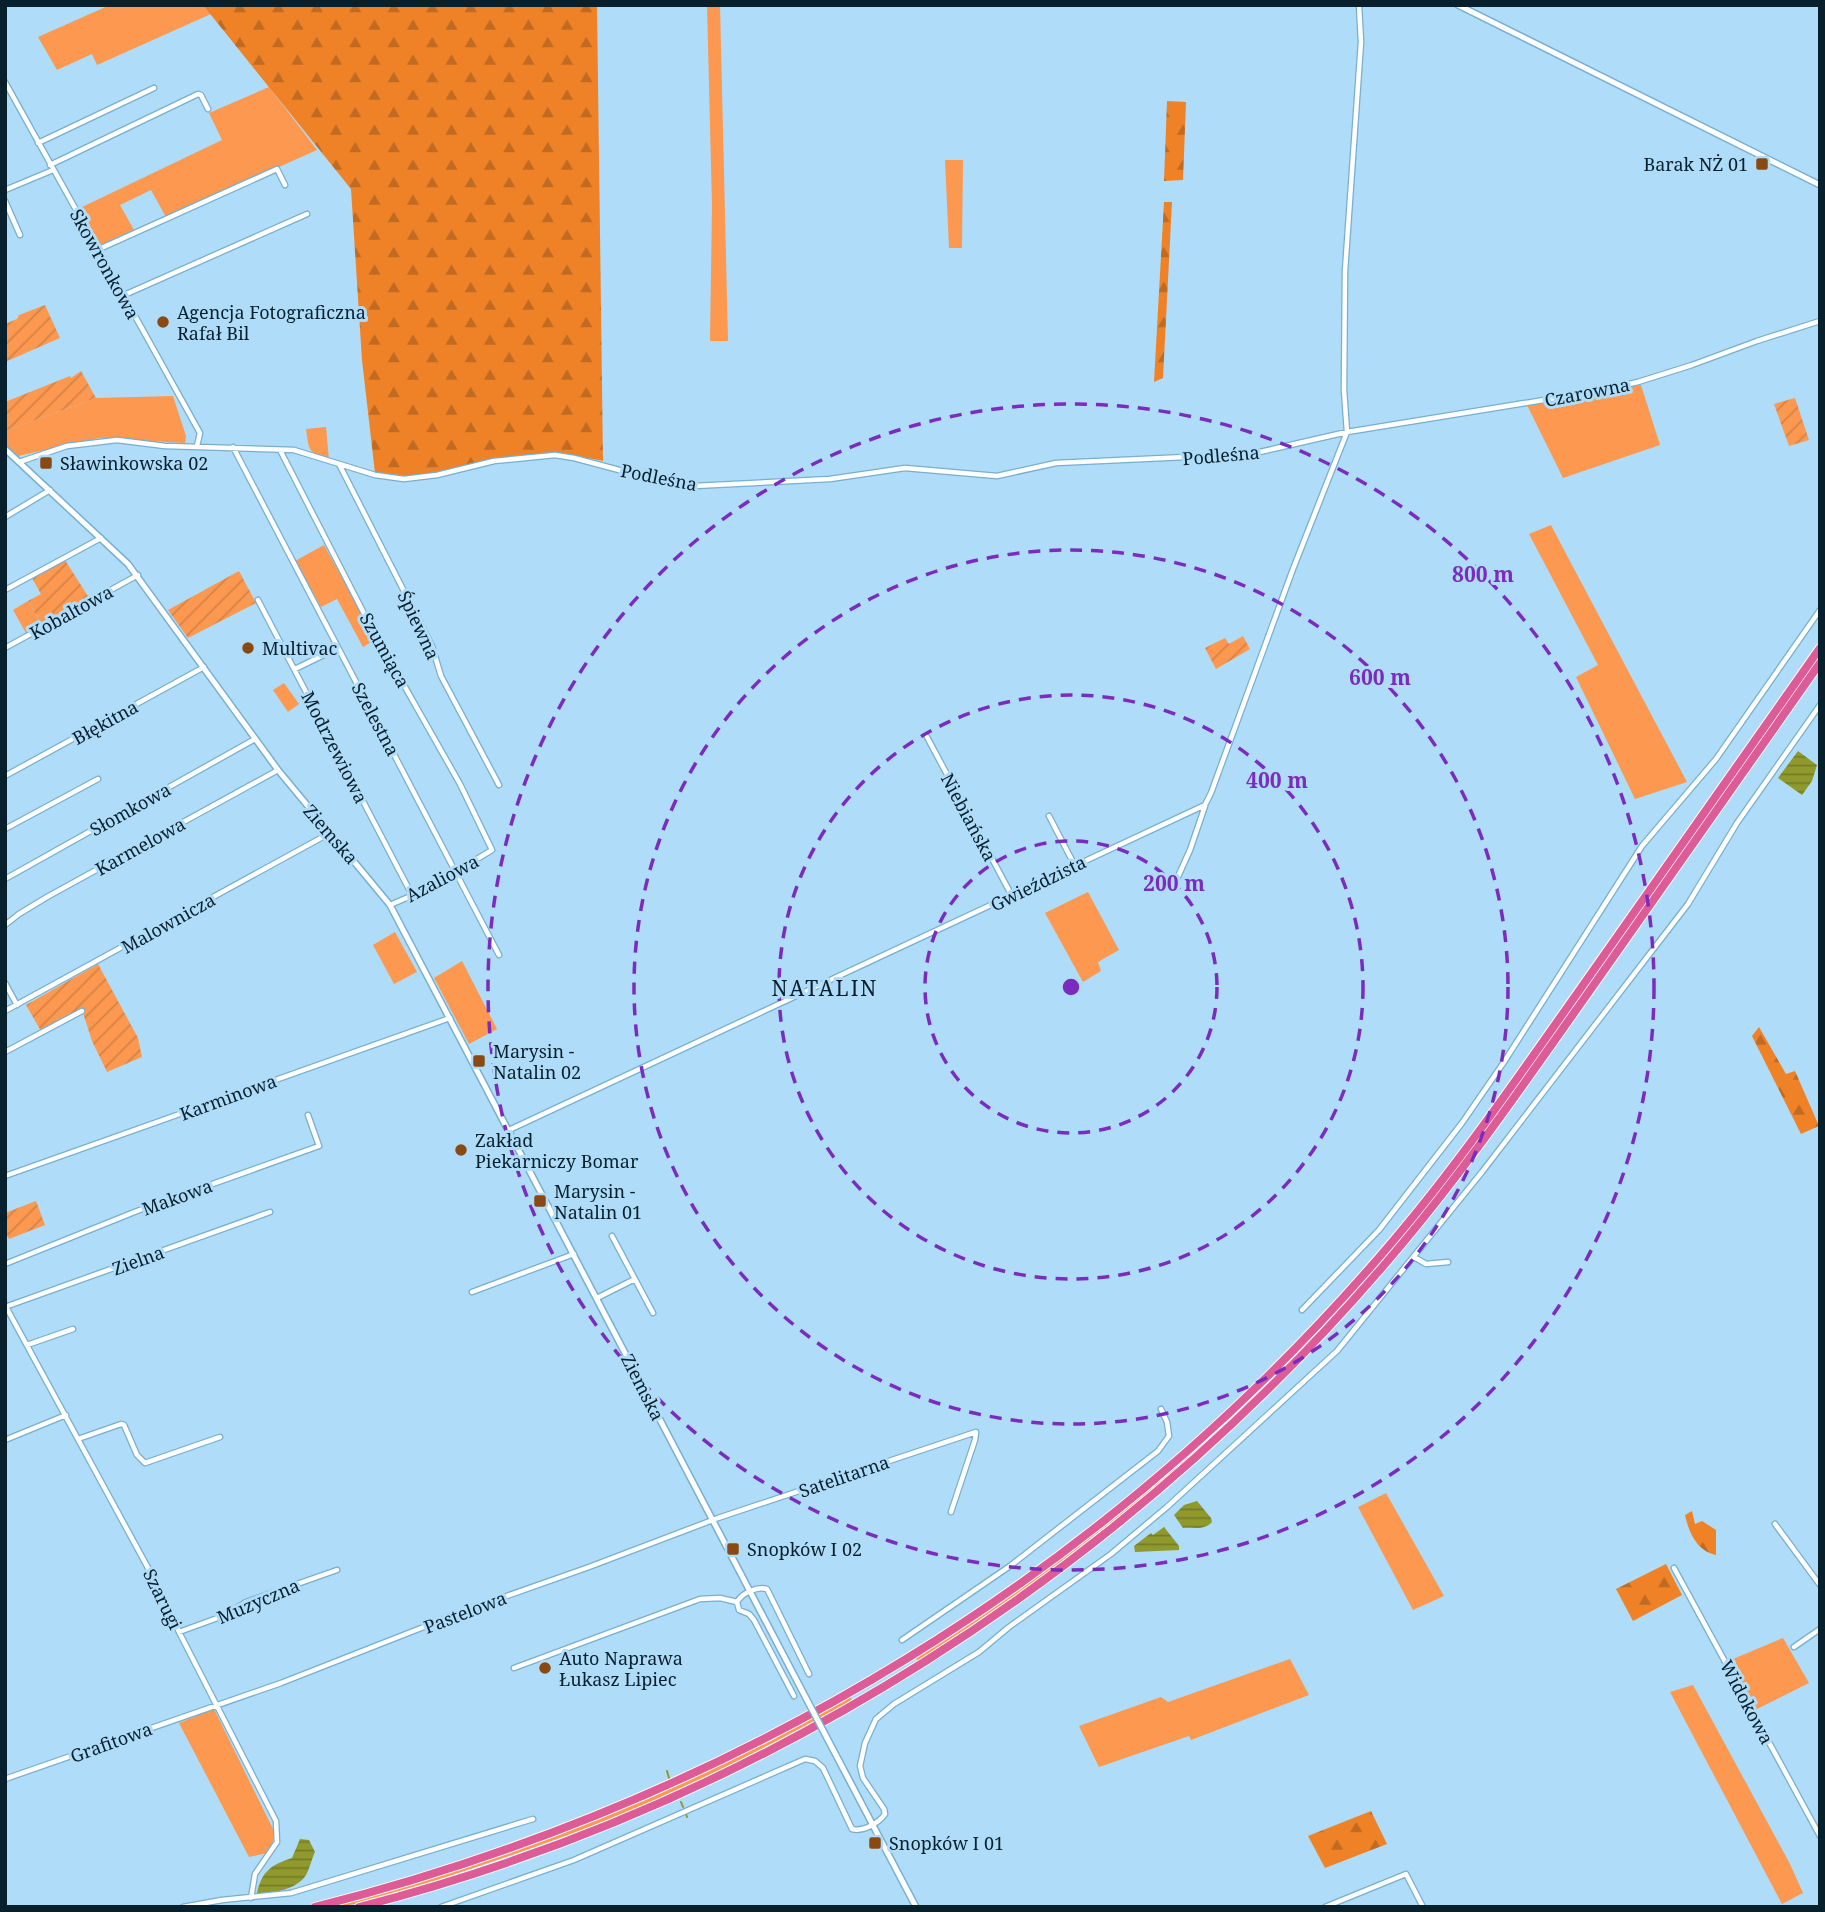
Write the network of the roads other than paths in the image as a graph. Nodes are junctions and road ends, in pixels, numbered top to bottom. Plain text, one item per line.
1 (1359, 5) edge
2 (1458, 5) edge
3 (5, 82) edge
4 (154, 88) dead end
5 (208, 109) dead end
6 (38, 143) junction
7 (51, 167) junction
8 (1819, 182) edge
9 (285, 185) dead end
10 (5, 190) edge
11 (5, 201) edge
12 (307, 214) dead end
13 (20, 235) dead end
14 (97, 250) junction
15 (122, 296) junction
16 (1820, 321) edge
17 (1347, 432) junction
18 (200, 433) junction
19 (197, 446) junction
20 (210, 447) junction
21 (233, 447) junction
22 (5, 449) edge
23 (280, 449) junction
24 (19, 461) junction
25 (339, 465) junction
26 (50, 490) junction
27 (5, 517) edge
28 (102, 538) junction
29 (138, 575) junction
30 (5, 590) edge
31 (258, 600) dead end
32 (1820, 610) edge
33 (5, 648) edge
34 (338, 648) junction
35 (1820, 648) edge
36 (1820, 663) edge
37 (204, 667) junction
38 (295, 669) junction
39 (1819, 707) edge
40 (927, 737) dead end
41 (255, 739) junction
42 (278, 771) junction
43 (5, 776) edge
44 (98, 779) dead end
45 (499, 785) dead end
46 (1205, 805) junction
47 (1049, 816) dead end
48 (5, 829) edge
49 (330, 833) junction
50 (1690, 840) junction
51 (492, 850) joint
52 (1075, 866) junction
53 (455, 870) junction
54 (5, 878) edge
55 (1176, 881) dead end
56 (412, 895) junction
57 (1012, 896) junction
58 (390, 905) junction
59 (5, 925) edge
60 (1629, 928) junction
61 (499, 955) dead end
62 (5, 983) edge
63 (17, 1005) junction
64 (5, 1011) edge
65 (82, 1011) dead end
66 (451, 1018) junction
67 (5, 1052) edge
68 (307, 1115) dead end
69 (509, 1130) junction
70 (5, 1176) edge
71 (270, 1212) dead end
72 (612, 1236) dead end
73 (574, 1254) junction
74 (1414, 1257) junction
75 (1448, 1262) dead end
76 (5, 1264) edge
77 (635, 1279) junction
78 (472, 1292) dead end
79 (597, 1298) junction
80 (5, 1306) edge
81 (1302, 1310) dead end
82 (653, 1313) dead end
83 (73, 1329) dead end
84 (27, 1345) junction
85 (1161, 1409) dead end
86 (66, 1415) junction
87 (220, 1437) dead end
88 (78, 1438) junction
89 (5, 1440) edge
90 (951, 1513) dead end
91 (712, 1521) junction
92 (1775, 1524) dead end
93 (1674, 1568) dead end
94 (337, 1570) dead end
95 (1820, 1585) edge
96 (749, 1592) junction
97 (737, 1602) junction
98 (1820, 1629) edge
99 (179, 1632) junction
100 (902, 1640) dead end
101 (1794, 1647) dead end
102 (514, 1668) dead end
103 (809, 1674) dead end
104 (794, 1696) dead end
105 (217, 1704) junction
106 (5, 1779) edge
107 (533, 1819) dead end
108 (872, 1824) junction
109 (1820, 1836) edge
110 (251, 1898) junction
111 (183, 1907) edge
112 (315, 1907) edge
113 (359, 1907) edge
114 (441, 1907) edge
115 (916, 1907) edge
116 (1325, 1907) edge
117 (1423, 1907) edge

1 - 17 street
2 - 8 street
3 - 6 street, Skowronkowa
4 - 6 street
5 - 7 street
6 - 7 street, Skowronkowa
7 - 10 street
7 - 14 street, Skowronkowa
9 - 14 street
11 - 13 street
12 - 15 street
14 - 15 street, Skowronkowa
15 - 18 street, Skowronkowa
16 - 17 street, Czarowna
17 - 25 street, Podleśna
17 - 46 street
18 - 19 street
18 - 20 street, Skowronkowa
19 - 20 street, Podleśna
19 - 24 street, Podleśna
20 - 21 street, Podleśna
21 - 23 street, Podleśna
21 - 34 street, Szelestna
22 - 24 street, Ziemska
23 - 25 street, Podleśna
23 - 51 street, Szumiąca
24 - 26 street, Ziemska
25 - 45 street, Śpiewna
26 - 27 street
26 - 28 street, Ziemska
28 - 29 street, Ziemska
28 - 30 street
29 - 33 street, Kobaltowa
29 - 37 street, Ziemska
31 - 38 street, Modrzewiowa
32 - 81 street
34 - 38 street
34 - 53 street, Szelestna
35 - 50 highway
36 - 50 highway
37 - 41 street, Ziemska
37 - 43 street, Błękitna
38 - 56 street, Modrzewiowa
39 - 74 street
40 - 57 street, Niebiańska
41 - 42 street, Ziemska
41 - 54 street, Słomkowa
42 - 49 street, Ziemska
42 - 59 street, Karmelowa
44 - 48 street
46 - 52 street, Gwieździsta
46 - 55 street
47 - 52 street
49 - 58 street, Ziemska
49 - 63 street, Malownicza
50 - 60 highway
51 - 53 street, Azaliowa
52 - 57 street, Gwieździsta
53 - 56 street, Azaliowa
53 - 61 street, Szelestna
56 - 58 street, Azaliowa
57 - 69 street, Gwieździsta
58 - 66 street, Ziemska
60 - 112 highway
60 - 113 highway
62 - 63 street
63 - 64 street, Malownicza
65 - 67 street
66 - 69 street, Ziemska
66 - 70 street, Karminowa
68 - 76 street, Makowa
69 - 73 street, Ziemska
71 - 80 street, Zielna
72 - 77 street
73 - 78 street
73 - 79 street, Ziemska
74 - 75 street
74 - 108 street
77 - 79 street
77 - 82 street
79 - 91 street, Ziemska
80 - 84 street, Szarugi
83 - 84 street
84 - 86 street, Szarugi
85 - 100 street
86 - 88 street, Szarugi
86 - 89 street
87 - 88 street
88 - 99 street, Szarugi
90 - 91 street, Satelitarna
91 - 96 street, Ziemska
91 - 105 street, Pastelowa
92 - 95 street
93 - 109 street, Widokowa
94 - 99 street, Muzyczna
96 - 97 street
96 - 103 street
96 - 108 street, Ziemska, bridge
97 - 102 street
97 - 104 street
98 - 101 street
99 - 105 street, Szarugi
105 - 106 street, Grafitowa
105 - 110 street, Szarugi
107 - 110 street
108 - 114 street
108 - 115 street, Ziemska
110 - 111 street
116 - 117 street

